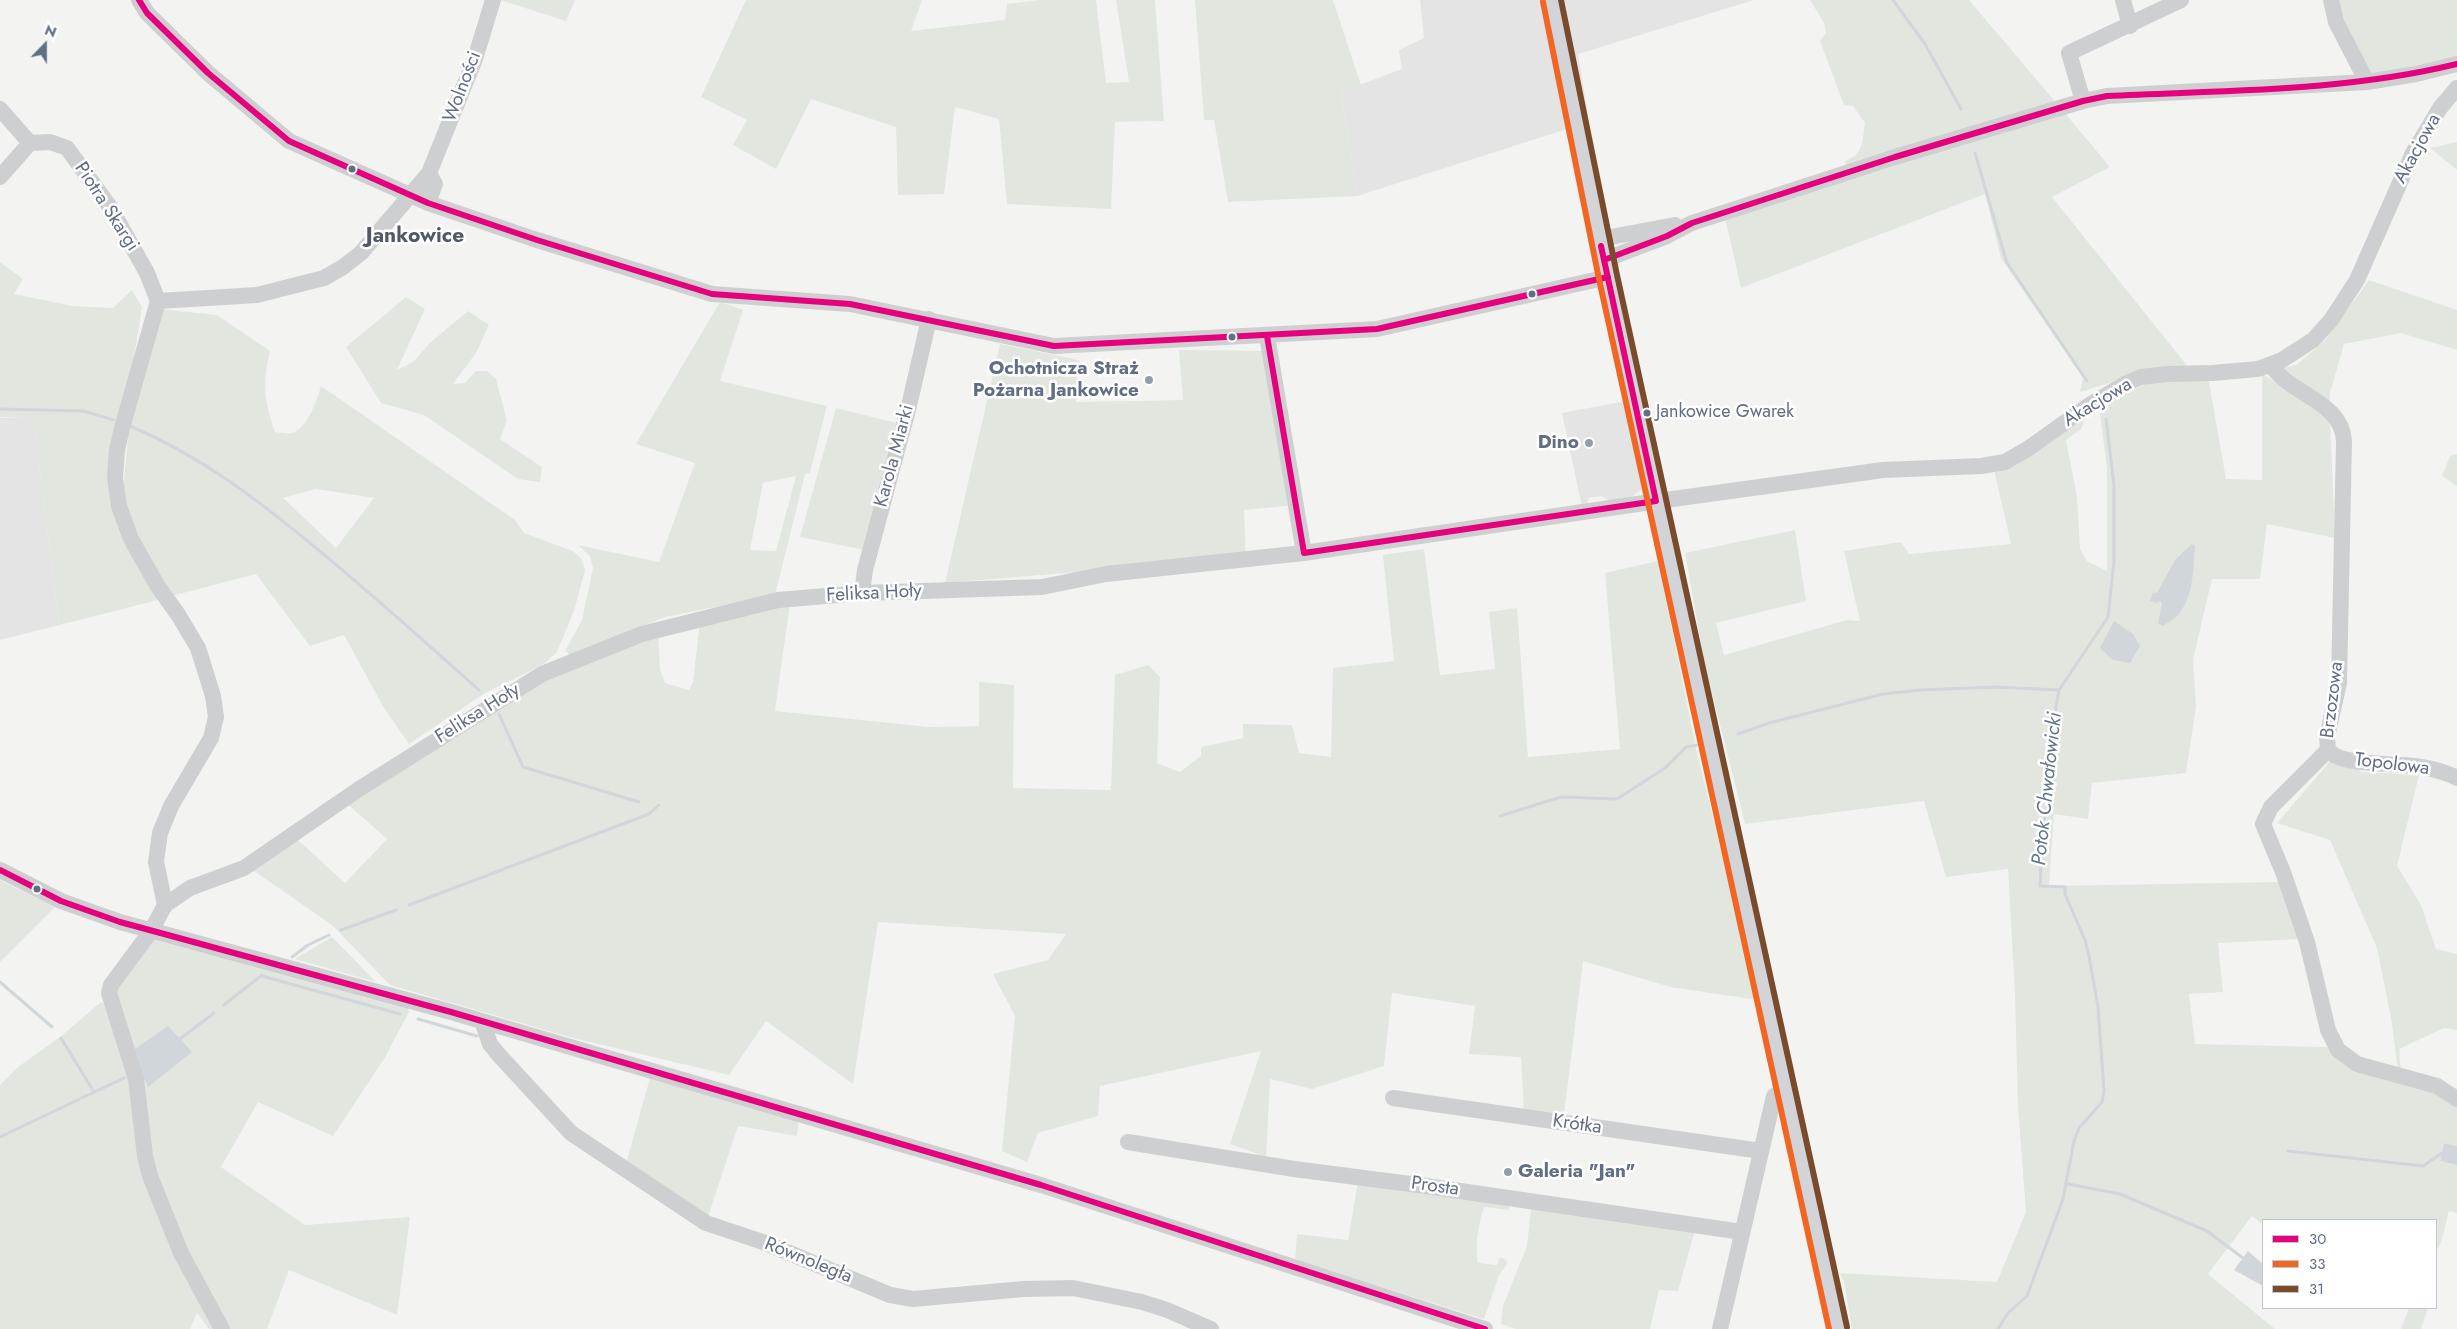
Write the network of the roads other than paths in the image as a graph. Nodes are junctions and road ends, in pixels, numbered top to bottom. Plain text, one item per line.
1 (139, 0) edge
2 (492, 0) edge
3 (1552, 0) edge
4 (2123, 0) edge
5 (2181, 0) edge
6 (2331, 0) edge
7 (2130, 26) junction
8 (2457, 64) edge
9 (2367, 82) junction
10 (2457, 88) edge
11 (2082, 101) junction
12 (0, 109) edge
13 (30, 143) junction
14 (429, 173) junction
15 (0, 177) edge
16 (411, 196) junction
17 (428, 202) junction
18 (1692, 223) junction
19 (1600, 239) junction
20 (1606, 268) junction
21 (158, 301) junction
22 (929, 319) junction
23 (1267, 336) junction
24 (2271, 365) junction
25 (1656, 501) junction
26 (1304, 553) junction
27 (862, 593) junction
28 (2328, 750) junction
29 (2457, 778) edge
30 (0, 870) edge
31 (158, 872) junction
32 (190, 888) junction
33 (165, 905) junction
34 (151, 931) junction
35 (482, 1021) junction
36 (1774, 1096) dead end
37 (1393, 1098) dead end
38 (2457, 1098) edge
39 (1128, 1142) dead end
40 (1761, 1151) junction
41 (1742, 1232) junction
42 (222, 1329) edge
43 (1210, 1329) edge
44 (1485, 1329) edge
45 (1720, 1329) edge
46 (1838, 1329) edge

1 - 16 street
2 - 14 street, Wolności
3 - 19 main road
4 - 7 street
5 - 7 street
6 - 9 street
7 - 11 street
8 - 9 street
9 - 11 street
10 - 24 street, Akacjowa
11 - 18 street
12 - 13 street
13 - 15 street
13 - 21 street, Piotra Skargi
14 - 16 street, Wolności
14 - 17 street, Wolności
16 - 17 street
16 - 21 street, Wolności
17 - 22 street
18 - 19 street
18 - 20 street
19 - 20 main road
20 - 23 street
20 - 25 main road
21 - 31 street
22 - 23 street
22 - 27 street, Karola Miarki
23 - 26 street
24 - 25 street, Akacjowa
24 - 28 street, Brzozowa
25 - 26 street, Feliksa Hoły
25 - 46 main road
26 - 27 street, Feliksa Hoły
27 - 32 street, Feliksa Hoły
28 - 29 street, Topolowa
28 - 38 street, Brzozowa
30 - 34 street
31 - 32 street
31 - 33 street
32 - 33 street, Feliksa Hoły
33 - 34 street
34 - 35 street
34 - 42 street
35 - 43 street, Równoległa
35 - 44 street
36 - 40 street
37 - 40 street, Krótka
39 - 41 street, Prosta
40 - 41 street
41 - 45 street

